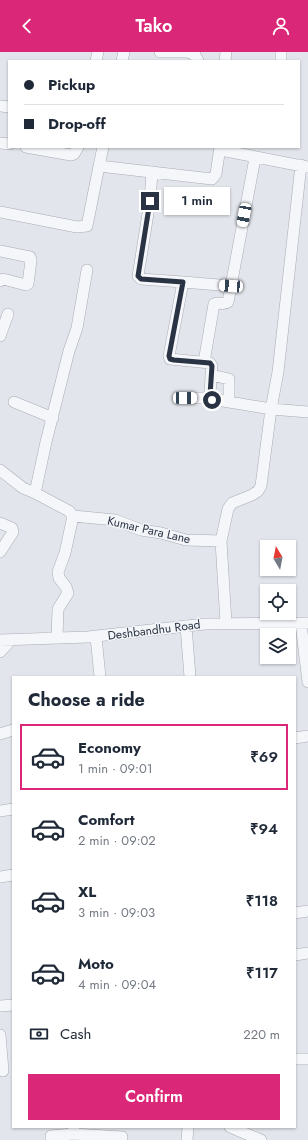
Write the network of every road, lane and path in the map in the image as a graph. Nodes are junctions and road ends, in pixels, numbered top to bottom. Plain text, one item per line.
1 (160, 52) edge
2 (165, 52) edge
3 (193, 55) edge
4 (32, 148) edge
5 (77, 148) edge
6 (103, 148) edge
7 (220, 148) edge
8 (222, 148) edge
9 (255, 158) junction
10 (99, 166) junction
11 (305, 166) edge
12 (152, 172) junction
13 (0, 212) edge
14 (0, 251) edge
15 (87, 270) dead end
16 (0, 281) edge
17 (183, 282) junction
18 (231, 286) junction
19 (8, 314) dead end
20 (0, 336) edge
21 (204, 362) junction
22 (211, 375) junction
23 (185, 398) dead end
24 (210, 398) junction
25 (14, 402) dead end
26 (229, 402) junction
27 (271, 409) junction
28 (308, 412) edge
29 (53, 418) junction
30 (0, 470) edge
31 (35, 493) junction
32 (73, 516) junction
33 (0, 523) edge
34 (221, 541) junction
35 (0, 552) edge
36 (226, 623) junction
37 (304, 623) edge
38 (186, 626) junction
39 (96, 637) junction
40 (57, 638) junction
41 (0, 640) edge
42 (11, 640) junction
43 (0, 652) edge
44 (100, 676) edge
45 (190, 676) edge
46 (308, 682) edge
47 (12, 730) edge
48 (0, 734) edge
49 (308, 736) edge
50 (296, 738) edge
51 (12, 809) edge
52 (0, 811) edge
53 (12, 875) edge
54 (0, 877) edge
55 (308, 911) edge
56 (296, 913) edge
57 (308, 953) edge
58 (296, 955) edge
59 (12, 1005) edge
60 (0, 1006) edge
61 (0, 1035) edge
62 (308, 1059) edge
63 (296, 1060) edge
64 (5, 1072) edge
65 (188, 1128) edge
66 (73, 1130) edge
67 (231, 1132) edge
68 (122, 1137) dead end
69 (51, 1140) edge
70 (187, 1140) edge
71 (261, 1140) edge

1 - 2 street
2 - 3 street
4 - 5 street
6 - 10 street
7 - 12 street
8 - 9 street
9 - 11 street
9 - 18 street
10 - 12 street
10 - 13 street
11 - 27 street
12 - 17 street
14 - 16 street
15 - 29 street
17 - 18 street
17 - 21 street
18 - 21 street
19 - 20 street
21 - 22 street
22 - 24 street
22 - 26 street
23 - 24 street
24 - 26 street
25 - 29 street
26 - 27 street
27 - 28 street
27 - 34 street
29 - 31 street
30 - 31 street, Kumar Para Lane
31 - 32 street, Kumar Para Lane
32 - 34 street, Kumar Para Lane
32 - 40 street
33 - 35 street
34 - 36 street
36 - 37 street, Deshbandhu Road
36 - 38 street, Deshbandhu Road
37 - 46 street
38 - 39 street, Deshbandhu Road
38 - 45 street
39 - 40 street, Deshbandhu Road
39 - 44 street
40 - 42 street, Deshbandhu Road
41 - 42 street, Deshbandhu Road
42 - 43 street
47 - 48 street
49 - 50 street
51 - 52 street
53 - 54 street
55 - 56 street
57 - 58 street
59 - 60 street
61 - 64 street
62 - 63 street
65 - 70 street
66 - 68 street
66 - 69 street
67 - 71 street

